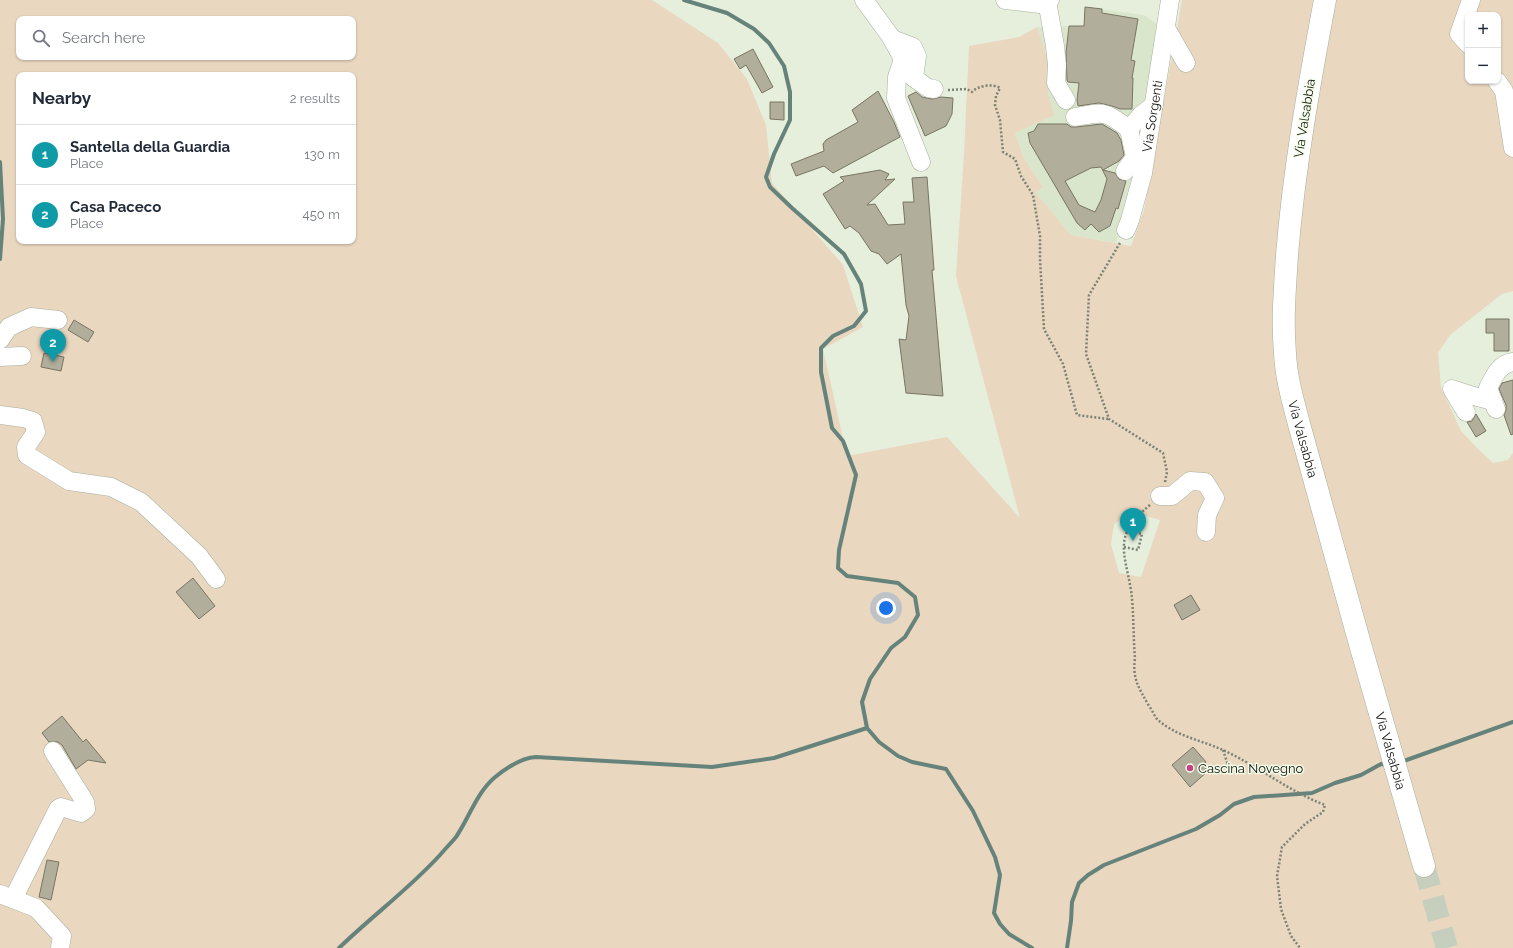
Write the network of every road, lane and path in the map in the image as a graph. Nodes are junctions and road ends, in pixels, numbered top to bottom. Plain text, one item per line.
1 (864, 0) edge
2 (1006, 0) edge
3 (1170, 0) edge
4 (1325, 0) edge
5 (1471, 0) edge
6 (1049, 1) edge
7 (1467, 12) edge
8 (1465, 17) edge
9 (1166, 28) junction
10 (892, 39) junction
11 (1465, 41) edge
12 (1186, 63) dead end
13 (1501, 79) edge
14 (934, 89) joint
15 (1066, 100) dead end
16 (1154, 105) junction
17 (1075, 117) dead end
18 (1129, 129) junction
19 (1513, 148) edge
20 (921, 162) dead end
21 (1126, 171) dead end
22 (1123, 236) joint
23 (58, 320) dead end
24 (0, 340) edge
25 (22, 356) dead end
26 (0, 357) edge
27 (1513, 362) edge
28 (1466, 412) dead end
29 (0, 415) edge
30 (1109, 419) junction
31 (1160, 496) junction
32 (1127, 531) junction
33 (1206, 532) dead end
34 (1124, 547) junction
35 (216, 579) dead end
36 (53, 750) dead end
37 (1223, 750) junction
38 (1230, 771) dead end
39 (1422, 860) tunnel mouth
40 (6, 896) edge
41 (60, 948) edge
42 (1300, 948) edge

1 - 10 street
2 - 6 street
3 - 9 street, Via Sorgenti
4 - 39 main road, Via Valsabbia
5 - 7 street
6 - 15 street
8 - 11 street
9 - 12 street
9 - 16 street, Via Sorgenti
10 - 14 street
10 - 20 street
13 - 19 street
14 - 30 path
16 - 18 street
16 - 22 street, Via Sorgenti
17 - 18 street
18 - 21 street
22 - 30 path
23 - 24 street
25 - 26 street
27 - 28 street
29 - 35 street
30 - 31 path
31 - 32 path
31 - 33 street
32 - 34 path
32 - 34 path
34 - 37 path
36 - 40 street
37 - 38 path
37 - 42 path
40 - 41 street

